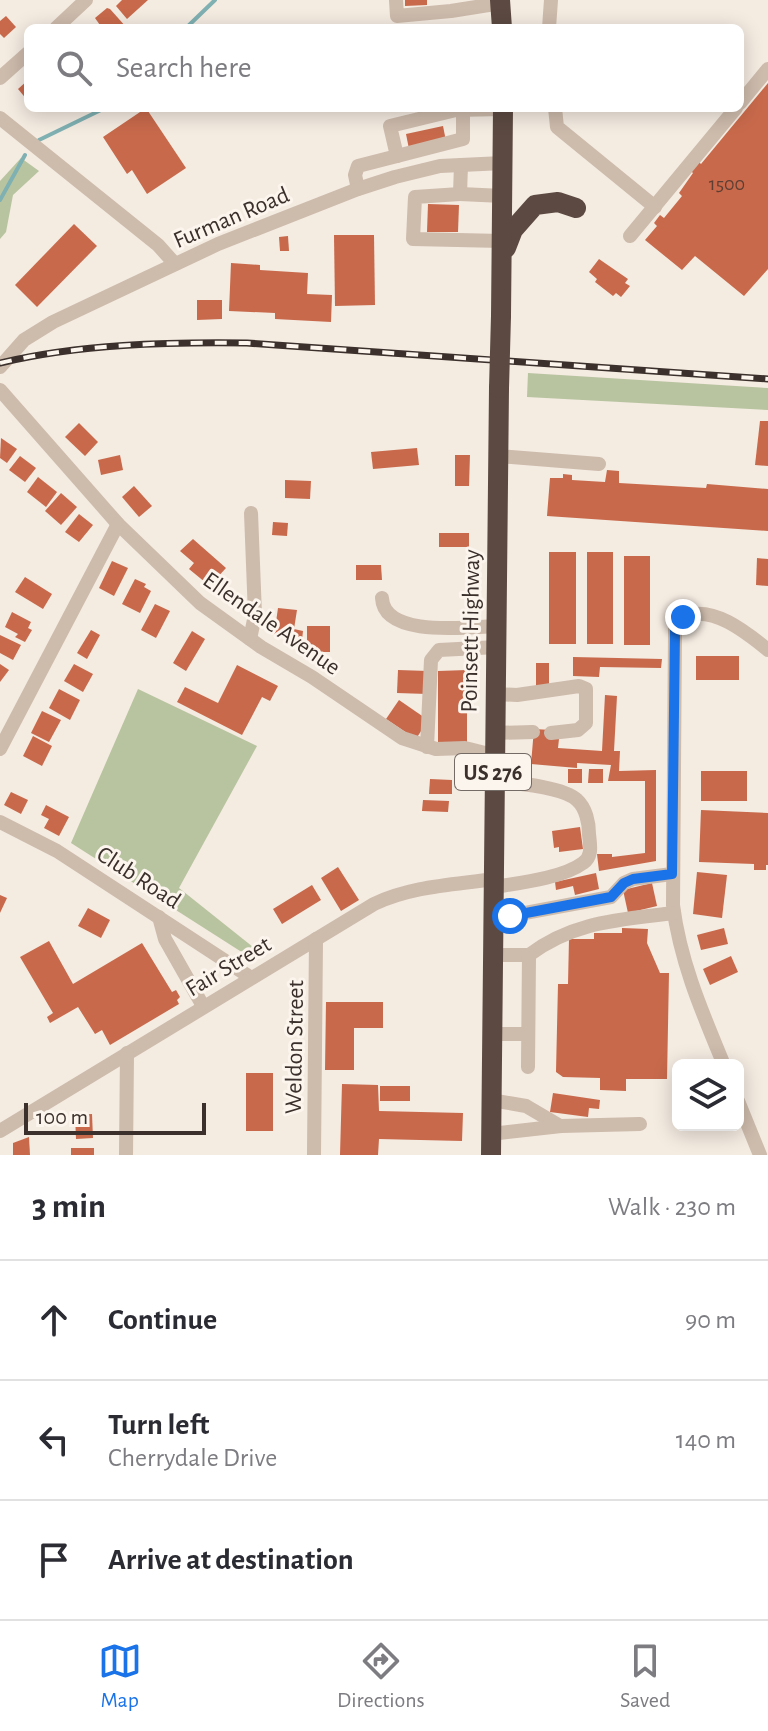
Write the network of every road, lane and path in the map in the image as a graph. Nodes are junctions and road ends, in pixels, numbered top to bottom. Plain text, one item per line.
1 (86, 0) edge
2 (551, 0) edge
3 (500, 1) edge
4 (400, 5) edge
5 (60, 24) edge
6 (502, 24) edge
7 (549, 24) edge
8 (24, 57) edge
9 (768, 69) edge
10 (0, 78) edge
11 (744, 99) edge
12 (448, 112) edge
13 (463, 112) edge
14 (503, 112) edge
15 (555, 112) edge
16 (733, 112) edge
17 (0, 118) edge
18 (397, 156) junction
19 (503, 163) junction
20 (461, 165) junction
21 (358, 189) junction
22 (503, 196) junction
23 (464, 205) junction
24 (655, 207) junction
25 (576, 208) dead end
26 (630, 236) dead end
27 (465, 240) junction
28 (502, 250) junction
29 (175, 264) junction
30 (0, 367) edge
31 (0, 390) edge
32 (498, 456) junction
33 (599, 464) dead end
34 (251, 513) dead end
35 (118, 524) junction
36 (382, 598) dead end
37 (497, 637) junction
38 (250, 639) junction
39 (768, 650) edge
40 (496, 694) junction
41 (533, 732) dead end
42 (494, 733) junction
43 (551, 733) dead end
44 (427, 747) junction
45 (0, 749) edge
46 (493, 755) junction
47 (494, 781) junction
48 (0, 822) edge
49 (672, 874) junction
50 (494, 883) junction
51 (674, 913) junction
52 (159, 917) junction
53 (493, 919) junction
54 (316, 939) junction
55 (493, 955) junction
56 (529, 955) junction
57 (250, 977) junction
58 (203, 1006) junction
59 (492, 1034) junction
60 (528, 1034) junction
61 (127, 1053) junction
62 (722, 1059) edge
63 (528, 1067) dead end
64 (491, 1100) junction
65 (744, 1116) edge
66 (640, 1124) dead end
67 (561, 1126) junction
68 (0, 1131) edge
69 (491, 1145) edge
70 (126, 1155) edge
71 (314, 1155) edge
72 (760, 1155) edge

1 - 5 street
2 - 7 street
3 - 4 street
3 - 6 highway
8 - 10 street
9 - 11 street
12 - 18 street
13 - 18 street
14 - 19 highway, Poinsett Highway / US 276
15 - 24 street
16 - 24 street
17 - 29 street
18 - 21 street
19 - 20 street, Furman Road
19 - 22 highway, Poinsett Highway / US 276
20 - 21 street, Furman Road
20 - 23 street
21 - 29 street, Furman Road
22 - 23 street
22 - 28 highway, Poinsett Highway / US 276
23 - 27 street
23 - 27 street
24 - 26 street
25 - 28 highway
27 - 28 street
28 - 32 highway, Poinsett Highway / US 276, bridge
29 - 30 street, Furman Road
31 - 35 street, Ellendale Avenue
32 - 33 street
32 - 37 highway, Poinsett Highway / US 276
34 - 38 street
35 - 38 street, Ellendale Avenue
35 - 45 street
36 - 37 street
37 - 40 highway, Poinsett Highway / US 276
37 - 44 street
38 - 44 street, Ellendale Avenue
39 - 49 street
40 - 42 highway, Poinsett Highway / US 276
40 - 43 street
41 - 42 street
42 - 46 highway, Poinsett Highway / US 276
44 - 46 street, Ellendale Avenue
46 - 47 highway, Poinsett Highway / US 276
47 - 50 highway, Poinsett Highway / US 276
47 - 50 street, Fair Street
48 - 52 street, Club Road
49 - 51 street
49 - 53 street
50 - 53 highway, Poinsett Highway / US 276
50 - 54 street, Fair Street
51 - 56 street
51 - 62 street
52 - 57 street, Club Road
52 - 58 street
53 - 55 highway, Poinsett Highway / US 276
54 - 57 street, Fair Street
54 - 71 street, Weldon Street
55 - 56 street
55 - 59 highway, Poinsett Highway / US 276
56 - 60 street
57 - 58 street, Fair Street
58 - 61 street, Fair Street
59 - 60 street
59 - 64 highway, Poinsett Highway / US 276
60 - 63 street
61 - 68 street, Fair Street
61 - 70 street
64 - 67 street
64 - 69 highway, Poinsett Highway / US 276
65 - 72 street
66 - 67 street
67 - 69 street

